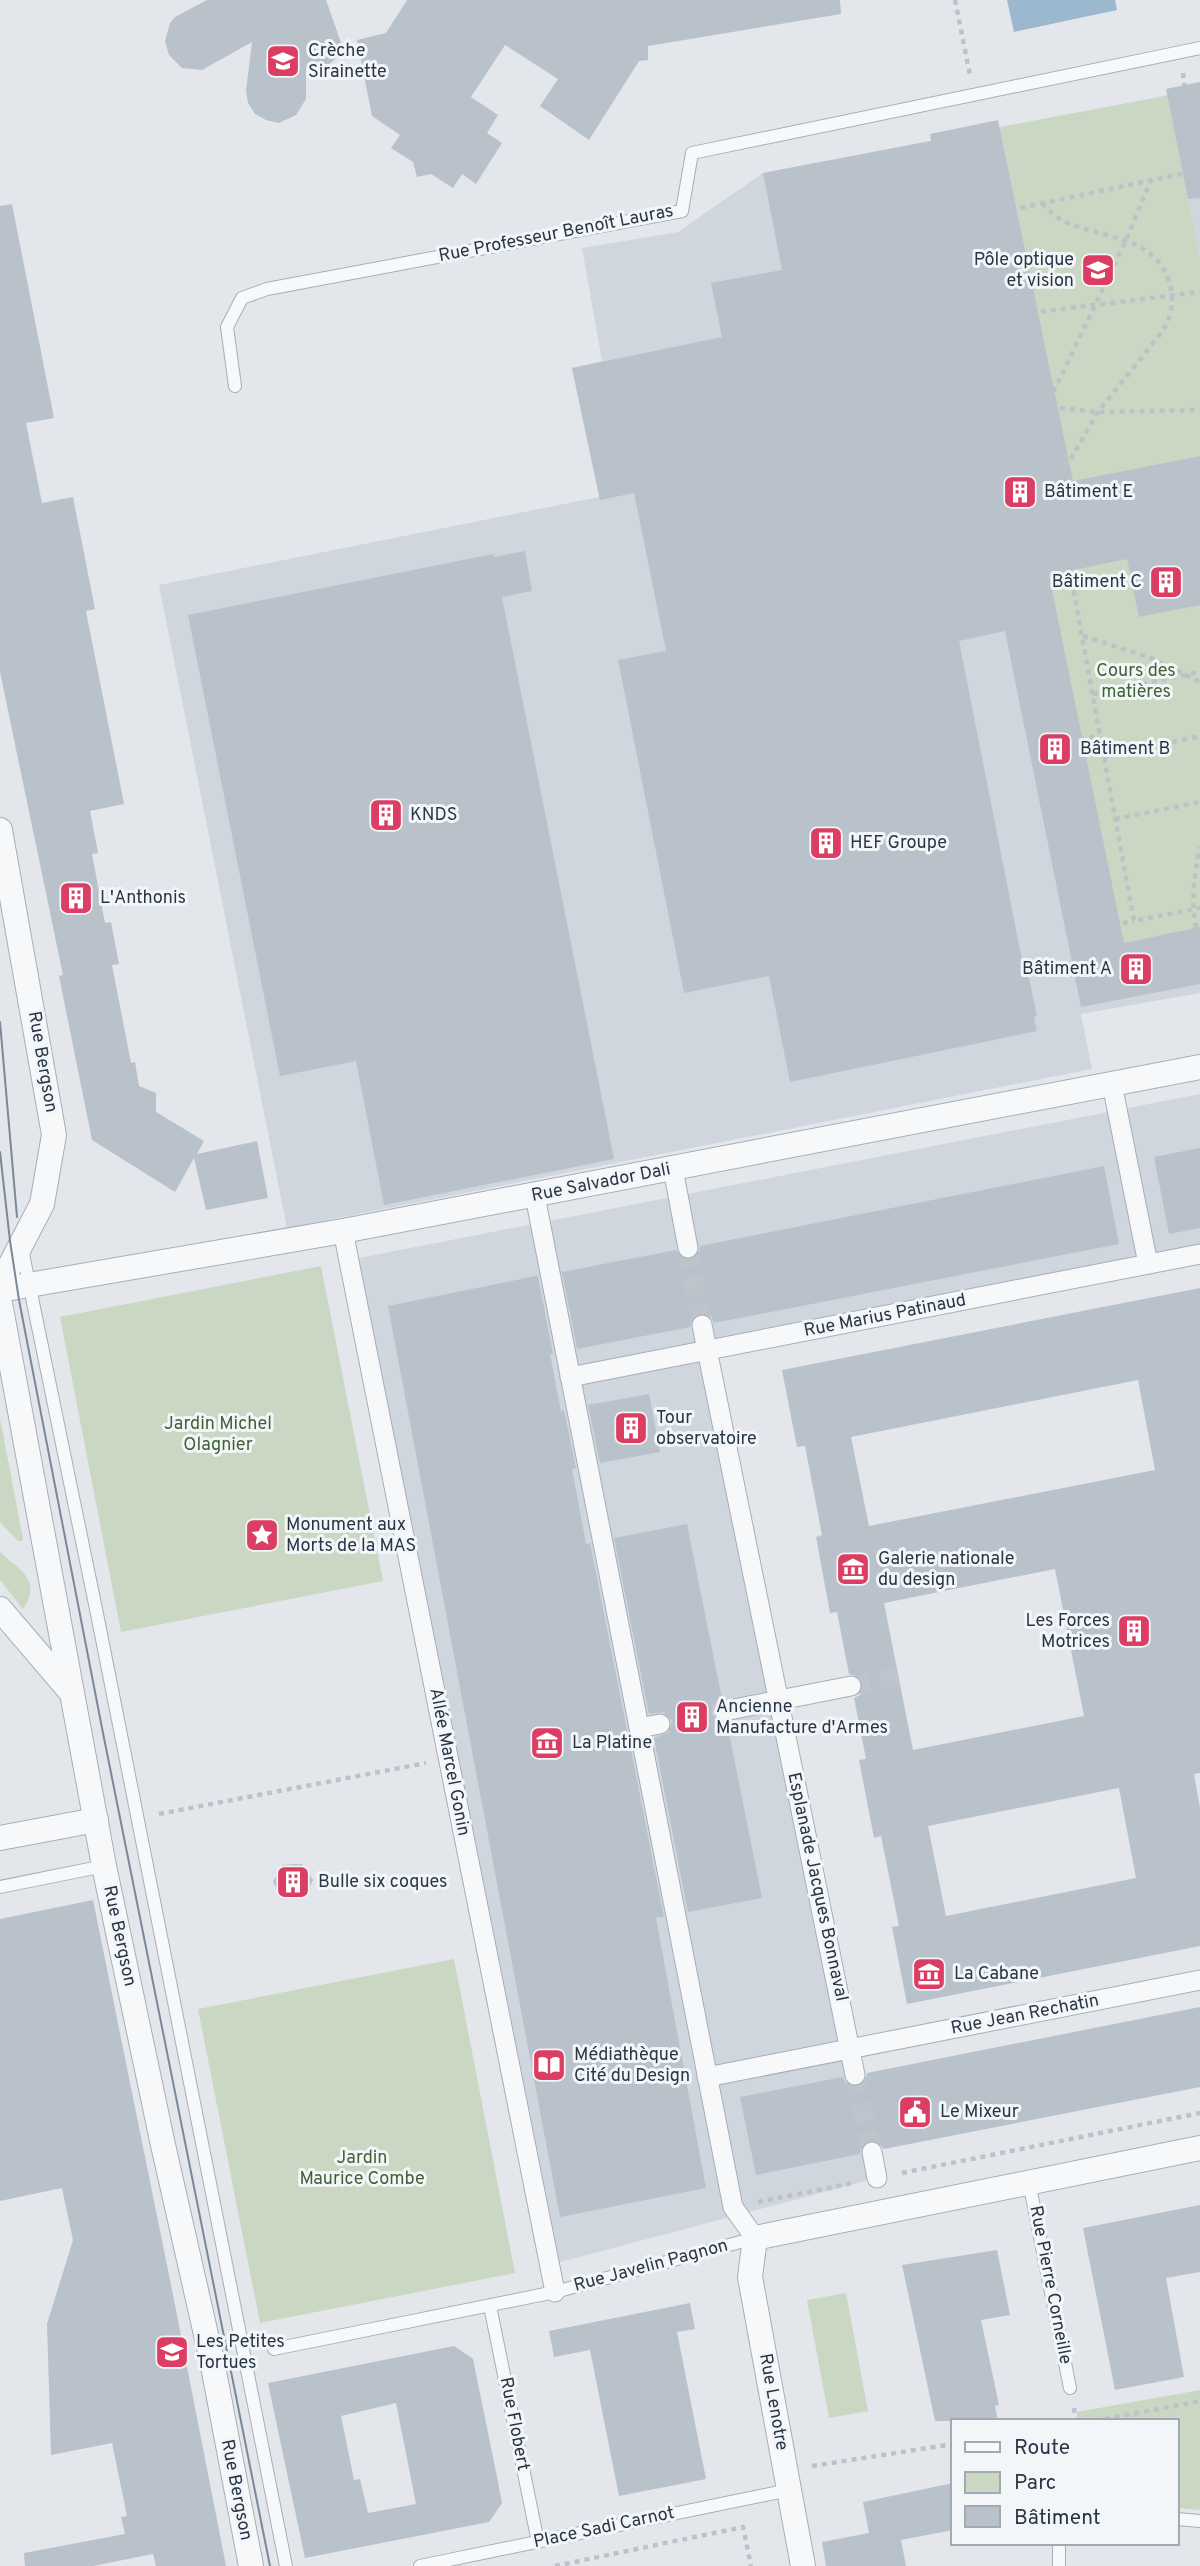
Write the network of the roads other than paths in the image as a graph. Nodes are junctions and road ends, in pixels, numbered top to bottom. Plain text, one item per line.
1 (1200, 48) edge
2 (235, 386) dead end
3 (0, 830) edge
4 (1200, 1067) edge
5 (1112, 1084) junction
6 (673, 1169) junction
7 (535, 1196) junction
8 (343, 1231) junction
9 (21, 1245) junction
10 (688, 1248) tunnel mouth
11 (1200, 1254) edge
12 (1147, 1264) junction
13 (29, 1285) junction
14 (0, 1288) edge
15 (0, 1303) edge
16 (702, 1325) tunnel mouth
17 (706, 1352) junction
18 (570, 1377) junction
19 (0, 1609) edge
20 (851, 1686) tunnel mouth
21 (70, 1692) junction
22 (778, 1700) junction
23 (724, 1711) dead end
24 (660, 1724) dead end
25 (639, 1728) junction
26 (96, 1820) junction
27 (0, 1838) edge
28 (104, 1866) junction
29 (0, 1888) edge
30 (1200, 1980) edge
31 (850, 2049) junction
32 (855, 2075) tunnel mouth
33 (707, 2077) junction
34 (1200, 2148) edge
35 (872, 2152) tunnel mouth
36 (877, 2178) road end
37 (1029, 2182) junction
38 (755, 2238) junction
39 (555, 2292) junction
40 (490, 2306) junction
41 (274, 2349) dead end
42 (1070, 2388) dead end
43 (787, 2481) junction
44 (1179, 2519) edge
45 (1200, 2521) edge
46 (538, 2542) junction
47 (1059, 2545) edge
48 (251, 2566) edge
49 (286, 2566) edge
50 (420, 2566) edge
51 (803, 2566) edge
52 (1059, 2566) edge

1 - 2 lane, Rue Professeur Benoît Lauras
3 - 9 street, Rue Bergson
4 - 5 street, Rue Salvador Dali
5 - 6 street, Rue Salvador Dali
5 - 12 street
6 - 7 street, Rue Salvador Dali
6 - 10 street
7 - 8 street, Rue Salvador Dali
7 - 18 street
8 - 13 street, Rue Salvador Dali
8 - 39 street, Allée Marcel Gonin
9 - 13 lane
9 - 14 street, Rue Bergson
11 - 12 street, Rue Marius Patinaud
12 - 17 street, Rue Marius Patinaud
13 - 14 street, Rue Salvador Dali
13 - 49 lane
15 - 21 street, Rue Bergson
16 - 17 street, Esplanade Jacques Bonnaval
17 - 18 street, Rue Marius Patinaud
17 - 22 street, Esplanade Jacques Bonnaval
18 - 25 street
19 - 21 street
20 - 22 street
21 - 26 street, Rue Bergson
22 - 23 street
22 - 31 street, Esplanade Jacques Bonnaval
24 - 25 street
25 - 33 street
26 - 27 street
26 - 28 street, Rue Bergson
28 - 29 lane
28 - 48 street, Rue Bergson
30 - 31 street, Rue Jean Rechatin
31 - 32 street, Esplanade Jacques Bonnaval
31 - 33 street, Rue Jean Rechatin
33 - 38 street
34 - 37 street, Rue Javelin Pagnon
35 - 36 street
37 - 38 street, Rue Javelin Pagnon
37 - 42 lane, Rue Pierre Corneille
38 - 39 lane, Rue Javelin Pagnon
38 - 43 street, Rue Lenotre
39 - 40 lane, Rue Javelin Pagnon
40 - 41 lane, Rue Javelin Pagnon
40 - 46 lane, Rue Flobert
43 - 46 lane, Place Sadi Carnot
43 - 51 street, Rue Lenotre
44 - 45 lane
46 - 50 lane, Place Sadi Carnot
47 - 52 lane

